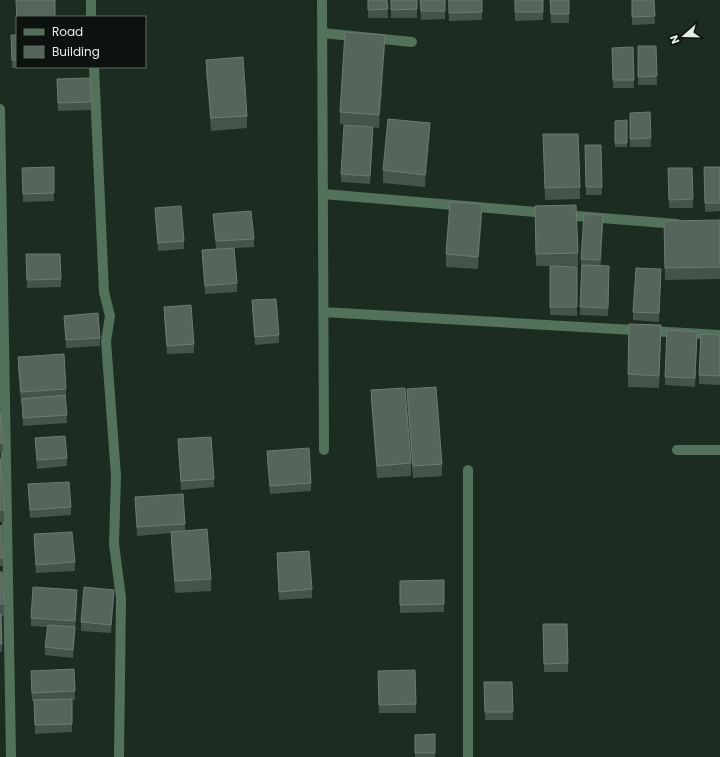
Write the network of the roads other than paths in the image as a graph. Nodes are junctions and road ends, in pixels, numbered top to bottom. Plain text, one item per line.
1 (91, 0) edge
2 (322, 0) edge
3 (91, 16) edge
4 (322, 33) junction
5 (412, 42) dead end
6 (94, 68) edge
7 (0, 109) edge
8 (323, 194) junction
9 (688, 225) edge
10 (323, 312) junction
11 (720, 335) edge
12 (2, 347) edge
13 (324, 450) dead end
14 (677, 450) dead end
15 (720, 450) edge
16 (468, 470) dead end
17 (11, 757) edge
18 (120, 757) edge
19 (468, 757) edge

1 - 3 street
2 - 4 street
4 - 5 street
4 - 8 street
6 - 18 street
7 - 12 street
8 - 9 street
8 - 10 street
10 - 11 street
10 - 13 street
12 - 17 street
14 - 15 street
16 - 19 street

